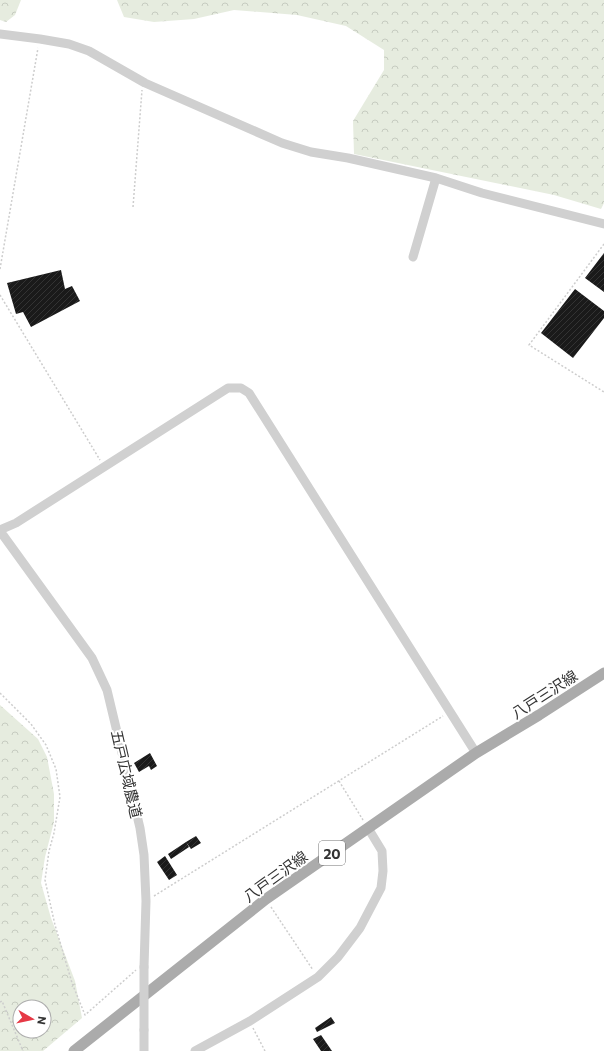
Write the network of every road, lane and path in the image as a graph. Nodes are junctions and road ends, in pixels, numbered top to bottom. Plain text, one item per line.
1 (0, 34) edge
2 (40, 38) junction
3 (145, 84) junction
4 (436, 178) junction
5 (133, 207) dead end
6 (604, 224) edge
7 (604, 244) edge
8 (413, 257) dead end
9 (0, 269) edge
10 (0, 295) edge
11 (604, 392) edge
12 (104, 467) junction
13 (0, 530) edge
14 (604, 673) edge
15 (0, 692) edge
16 (450, 712) junction
17 (476, 754) junction
18 (339, 781) junction
19 (368, 828) junction
20 (266, 900) junction
21 (146, 901) junction
22 (145, 965) junction
23 (318, 977) junction
24 (0, 1002) edge
25 (250, 1022) junction
26 (24, 1051) edge
27 (74, 1051) edge
28 (144, 1051) edge
29 (195, 1051) edge
30 (265, 1051) edge

1 - 2 street
2 - 3 street
2 - 9 path
3 - 4 street
3 - 5 path
4 - 6 street
4 - 8 street
7 - 11 path
10 - 12 path
12 - 13 street
12 - 16 street
13 - 21 street, 五戸広域農道
14 - 17 main road, 八戸三沢線 / 20
15 - 22 path
16 - 17 street
16 - 18 path
17 - 19 main road, 八戸三沢線 / 20
18 - 19 path
18 - 21 path
19 - 20 main road, 八戸三沢線 / 20
19 - 23 street
20 - 23 path
20 - 27 main road, 八戸三沢線 / 20
21 - 22 street, 五戸広域農道
22 - 28 street, 五戸広域農道, bridge
23 - 25 street
24 - 26 path
25 - 29 street
25 - 30 path

